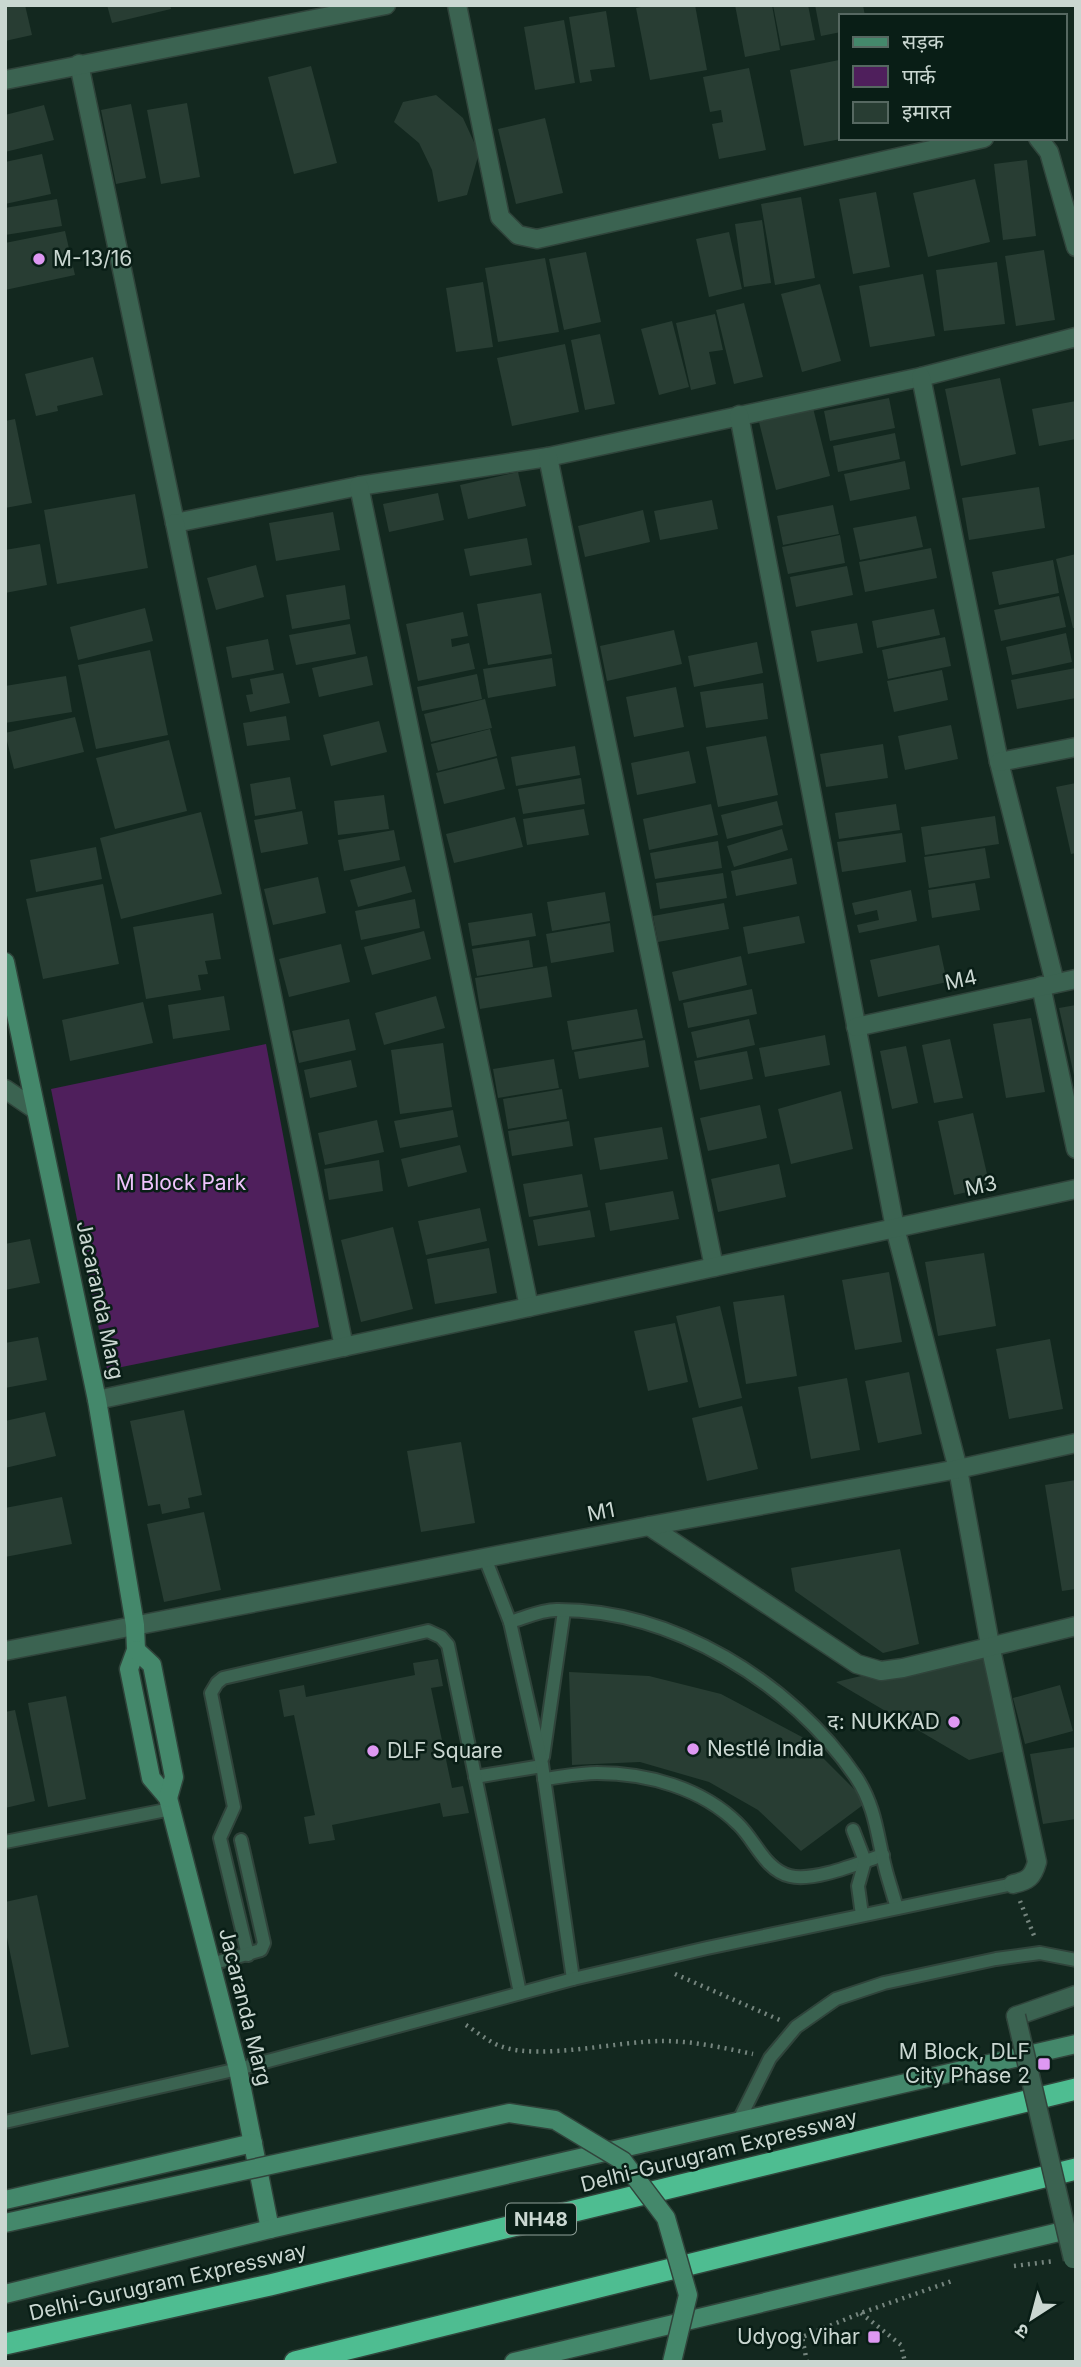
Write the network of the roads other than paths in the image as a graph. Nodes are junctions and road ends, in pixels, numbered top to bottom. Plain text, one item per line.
1 (386, 5) edge
2 (457, 5) edge
3 (79, 64) junction
4 (5, 80) edge
5 (975, 140) edge
6 (1040, 140) edge
7 (1076, 247) edge
8 (1076, 337) edge
9 (921, 377) junction
10 (739, 415) junction
11 (548, 457) junction
12 (359, 485) junction
13 (175, 523) junction
14 (1076, 747) edge
15 (999, 762) junction
16 (5, 962) edge
17 (1076, 979) edge
18 (1048, 985) junction
19 (856, 1027) junction
20 (5, 1089) edge
21 (36, 1110) junction
22 (1076, 1149) edge
23 (1076, 1189) edge
24 (895, 1228) junction
25 (714, 1267) junction
26 (528, 1307) junction
27 (344, 1347) junction
28 (97, 1400) junction
29 (1076, 1443) edge
30 (958, 1469) junction
31 (649, 1526) junction
32 (485, 1558) junction
33 (564, 1611) junction
34 (510, 1622) junction
35 (135, 1625) junction
36 (1076, 1626) edge
37 (990, 1645) junction
38 (5, 1651) edge
39 (542, 1770) junction
40 (475, 1777) junction
41 (169, 1804) junction
42 (853, 1830) dead end
43 (241, 1840) dead end
44 (5, 1842) edge
45 (883, 1855) junction
46 (865, 1861) junction
47 (1013, 1884) joint
48 (897, 1908) junction
49 (862, 1915) junction
50 (248, 1955) junction
51 (1076, 1960) edge
52 (211, 1964) junction
53 (573, 1979) junction
54 (520, 1993) junction
55 (1076, 1995) edge
56 (1076, 2043) edge
57 (238, 2069) junction
58 (1076, 2089) edge
59 (5, 2122) edge
60 (738, 2122) junction
61 (253, 2143) junction
62 (1076, 2169) edge
63 (5, 2200) edge
64 (5, 2223) edge
65 (1076, 2228) edge
66 (270, 2230) junction
67 (1073, 2259) road end
68 (5, 2294) edge
69 (5, 2344) edge
70 (298, 2361) edge
71 (514, 2362) edge
72 (672, 2362) edge

1 - 3 street
2 - 5 street
3 - 4 street
3 - 13 street
6 - 7 street
8 - 9 street
9 - 10 street
9 - 15 street
10 - 11 street
10 - 19 street
11 - 12 street
11 - 25 street
12 - 13 street
12 - 26 street
13 - 27 street
14 - 15 street
15 - 18 street
16 - 21 main road, Jacaranda Marg
17 - 18 street, M4
18 - 19 street, M4
18 - 22 street
19 - 24 street
20 - 21 street
21 - 28 main road, Jacaranda Marg
23 - 24 street, M3
24 - 25 street, M3
24 - 30 street
25 - 26 street, M3
26 - 27 street, M3
27 - 28 street, M3
28 - 35 main road, Jacaranda Marg
29 - 30 street, M1
30 - 31 street, M1
30 - 37 street
31 - 32 street, M1
31 - 37 street
32 - 34 lane
32 - 35 street, M1
33 - 34 lane
33 - 39 lane
33 - 45 lane
34 - 39 lane
35 - 38 street, M1
35 - 41 main road, Jacaranda Marg
36 - 37 street
37 - 47 street
39 - 40 lane
39 - 46 lane
39 - 53 lane
40 - 50 lane
40 - 54 lane
41 - 44 lane
41 - 52 main road, Jacaranda Marg
42 - 46 lane
43 - 50 lane
45 - 46 lane
45 - 48 lane
46 - 49 lane
47 - 48 lane
48 - 49 lane
49 - 53 lane
50 - 52 lane
51 - 60 lane
52 - 57 main road, Jacaranda Marg
53 - 54 lane
54 - 57 lane
55 - 67 street, bridge
56 - 60 main road
57 - 59 lane
57 - 61 main road, Jacaranda Marg
58 - 69 highway, Delhi-Gurugram Expressway / NH48
60 - 66 main road
61 - 63 main road
61 - 66 main road, Jacaranda Marg
62 - 70 highway
64 - 72 main road, bridge
65 - 71 main road
66 - 68 main road

